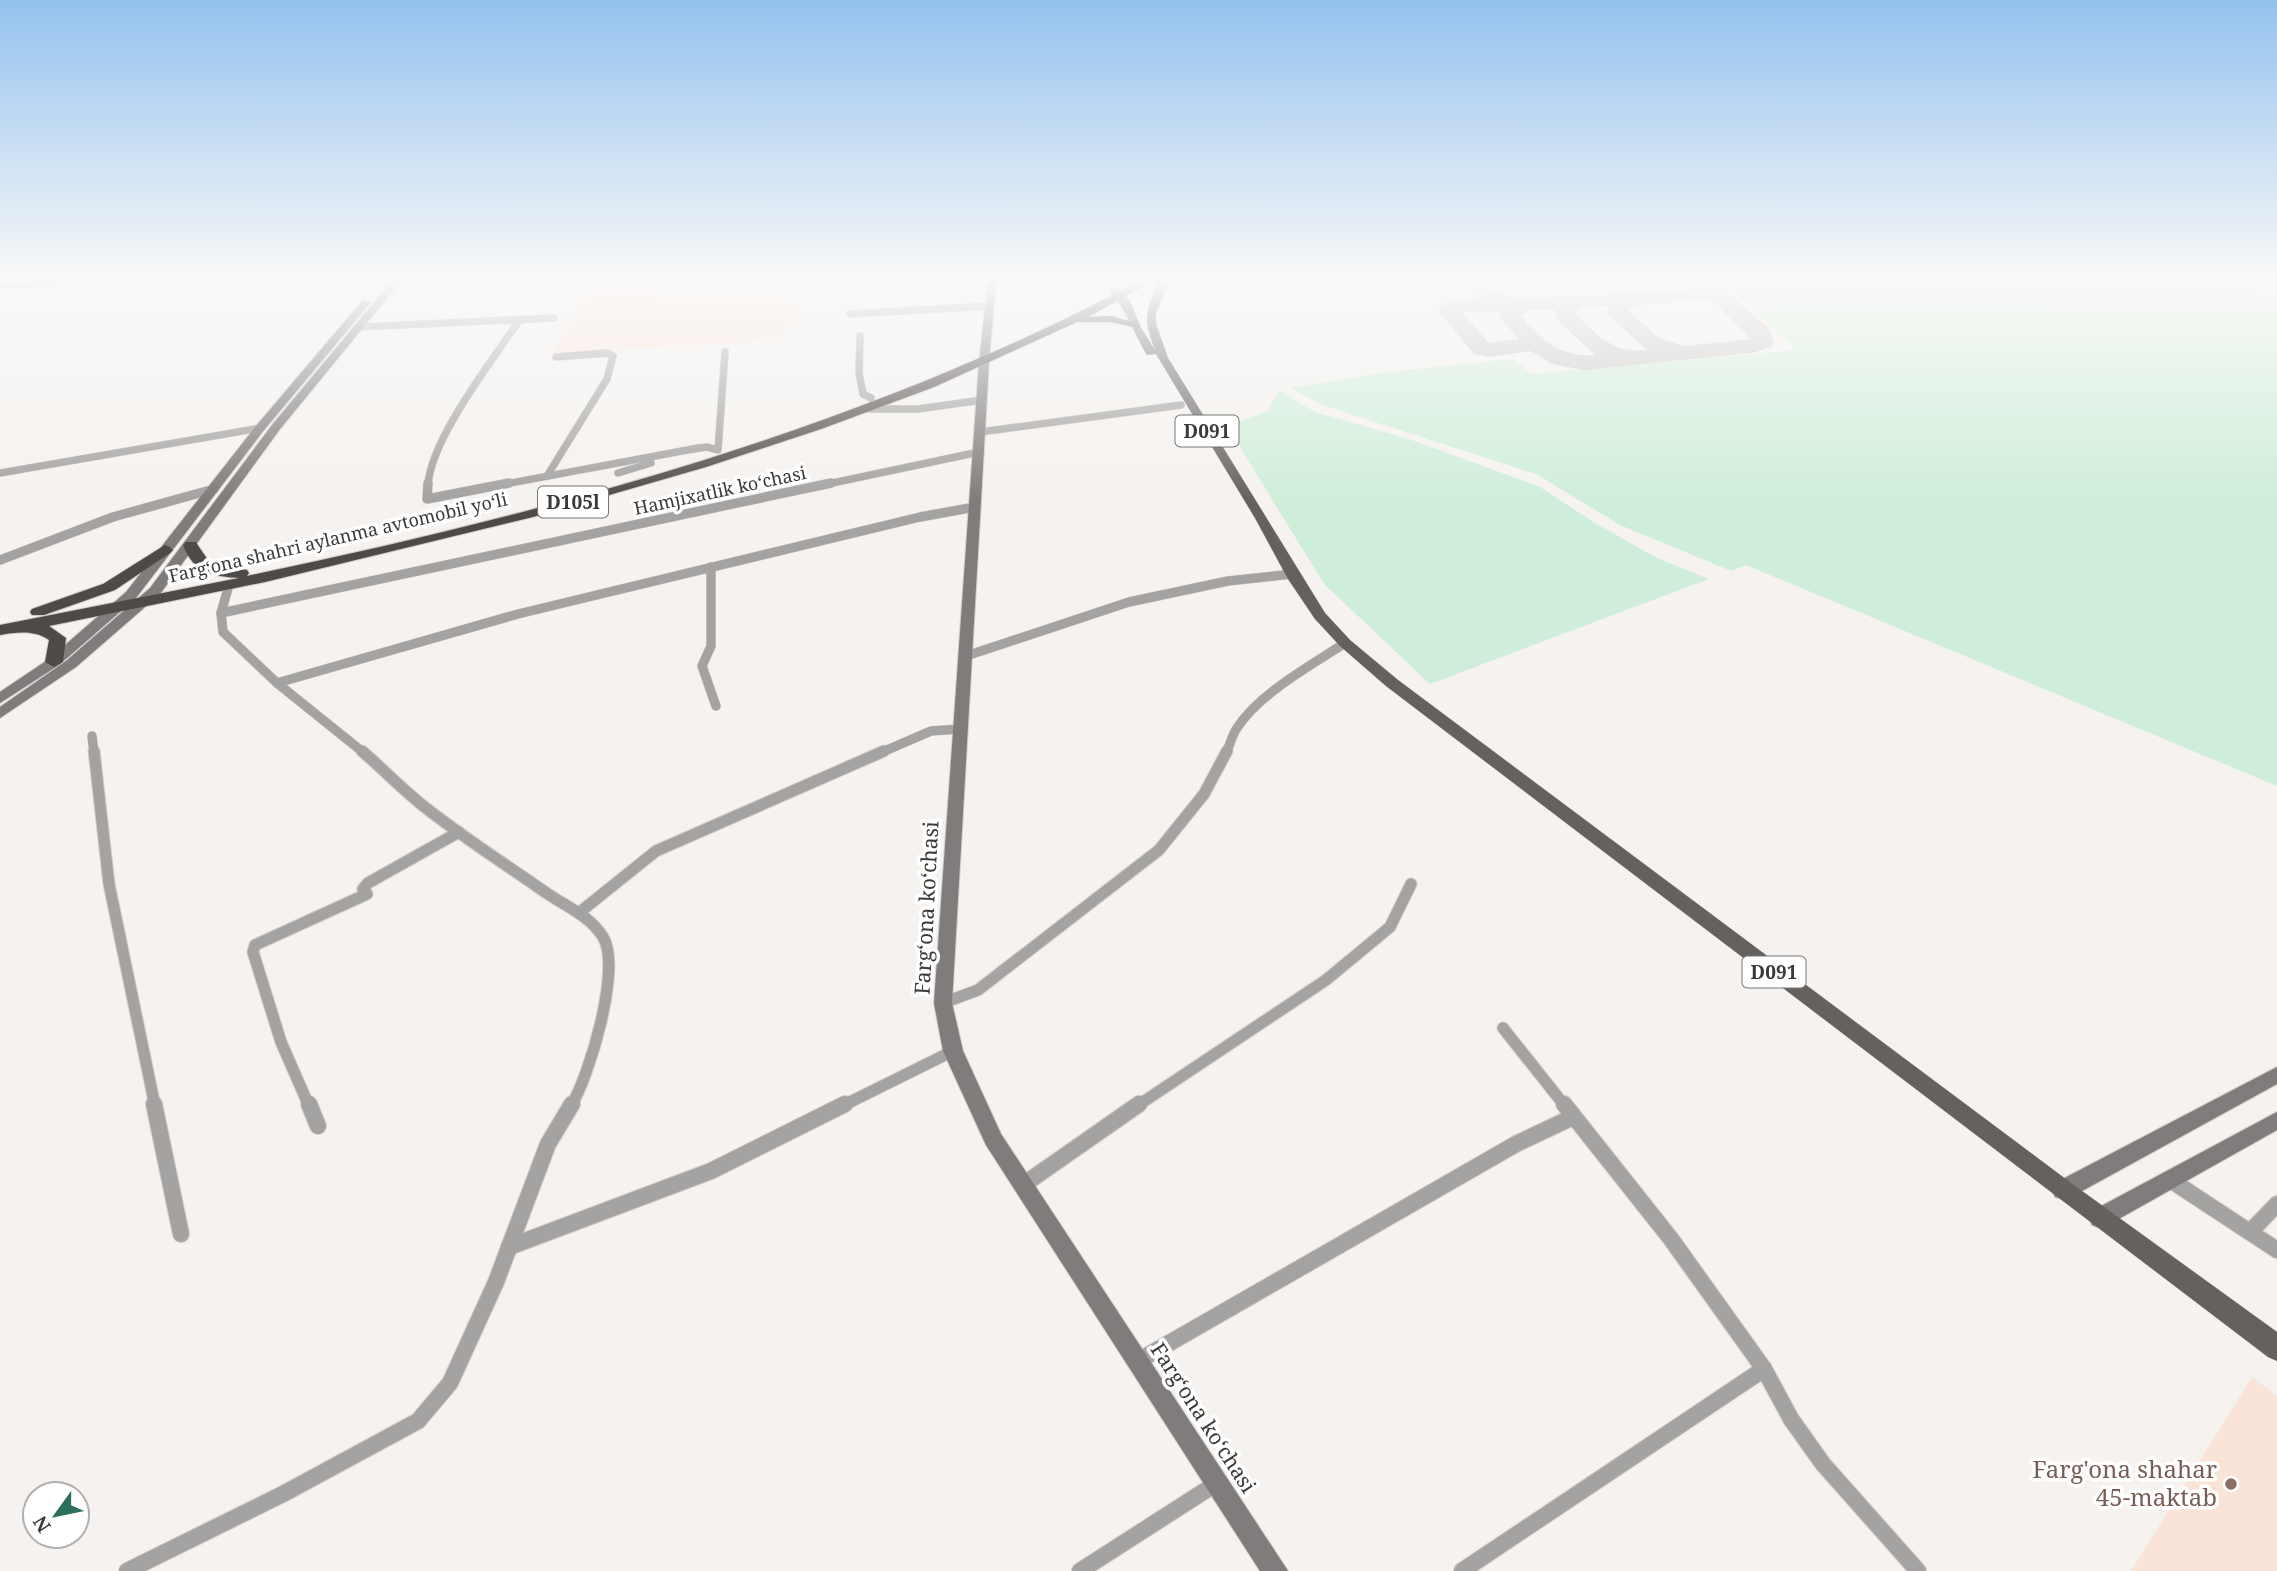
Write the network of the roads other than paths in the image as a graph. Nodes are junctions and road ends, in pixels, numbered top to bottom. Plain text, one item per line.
1 (322, 354) edge
2 (336, 354) edge
3 (497, 354) edge
4 (590, 354) edge
5 (610, 354) edge
6 (724, 354) edge
7 (860, 354) edge
8 (991, 354) edge
9 (992, 354) edge
10 (1151, 354) edge
11 (1161, 354) edge
12 (556, 357) dead end
13 (985, 357) junction
14 (982, 401) junction
15 (869, 403) junction
16 (1181, 405) junction
17 (260, 429) junction
18 (980, 432) junction
19 (698, 448) junction
20 (718, 450) junction
21 (979, 452) junction
22 (0, 472) edge
23 (618, 473) dead end
24 (548, 476) junction
25 (214, 489) junction
26 (975, 507) junction
27 (191, 545) junction
28 (165, 550) junction
29 (0, 560) edge
30 (711, 567) junction
31 (241, 573) junction
32 (1292, 574) junction
33 (229, 585) junction
34 (155, 591) junction
35 (137, 599) junction
36 (118, 608) junction
37 (221, 613) junction
38 (28, 616) junction
39 (0, 621) edge
40 (0, 630) edge
41 (1345, 643) junction
42 (966, 656) junction
43 (54, 662) junction
44 (277, 683) junction
45 (0, 699) edge
46 (716, 706) dead end
47 (0, 714) edge
48 (960, 729) junction
49 (92, 736) dead end
50 (459, 832) junction
51 (1411, 884) dead end
52 (580, 912) junction
53 (943, 1003) junction
54 (1503, 1028) dead end
55 (953, 1051) junction
56 (2277, 1075) edge
57 (1573, 1117) junction
58 (2277, 1120) edge
59 (318, 1126) dead end
60 (2169, 1179) junction
61 (1023, 1185) junction
62 (2063, 1190) junction
63 (2277, 1204) edge
64 (2099, 1217) junction
65 (2250, 1231) junction
66 (181, 1234) dead end
67 (509, 1247) junction
68 (2277, 1250) edge
69 (2277, 1348) edge
70 (1138, 1361) junction
71 (1763, 1369) junction
72 (1217, 1482) junction
73 (127, 1571) edge
74 (1080, 1571) edge
75 (1275, 1571) edge
76 (1462, 1571) edge
77 (1918, 1571) edge

1 - 17 street
2 - 27 street
3 - 24 street
4 - 12 street
5 - 24 street
6 - 20 street
7 - 15 street
8 - 13 highway, Fargʻona shahri aylanma avtomobil yoʻli / D105l
9 - 13 highway, Fargʻona shahri aylanma avtomobil yoʻli / D105l
10 - 16 main road, D091
11 - 32 main road, D091
13 - 14 street, Fargʻona koʻchasi
13 - 15 highway, Fargʻona shahri aylanma avtomobil yoʻli / D105l
14 - 15 street
14 - 18 street, Fargʻona koʻchasi
15 - 20 highway, Fargʻona shahri aylanma avtomobil yoʻli / D105l
15 - 33 highway, Fargʻona shahri aylanma avtomobil yoʻli / D105l
16 - 18 street
16 - 32 main road, D091
17 - 22 street
17 - 25 street
18 - 21 street, Fargʻona koʻchasi
19 - 20 street
19 - 23 street
19 - 24 street
20 - 31 highway, Fargʻona shahri aylanma avtomobil yoʻli / D105l
21 - 26 street, Fargʻona koʻchasi
21 - 37 street, Hamjixatlik koʻchasi
25 - 28 street
25 - 29 street
26 - 30 street
26 - 42 street, Fargʻona koʻchasi
27 - 31 highway
27 - 34 street
28 - 35 street
28 - 38 highway
30 - 44 street
30 - 46 street
31 - 34 highway, Fargʻona shahri aylanma avtomobil yoʻli / D105l
32 - 41 main road, D091
32 - 42 street
33 - 35 highway, Fargʻona shahri aylanma avtomobil yoʻli / D105l
33 - 37 street
34 - 35 highway, Fargʻona shahri aylanma avtomobil yoʻli / D105l
35 - 36 highway, Fargʻona shahri aylanma avtomobil yoʻli / D105l
35 - 38 highway, Fargʻona shahri aylanma avtomobil yoʻli / D105l
35 - 47 street
36 - 40 highway, Fargʻona shahri aylanma avtomobil yoʻli / D105l
36 - 43 street
37 - 44 street
38 - 39 highway, Fargʻona shahri aylanma avtomobil yoʻli / D105l
40 - 43 highway
41 - 53 street
41 - 62 main road, D091
42 - 48 street, Fargʻona koʻchasi
43 - 45 street
44 - 50 street
48 - 52 street
48 - 53 street, Fargʻona koʻchasi
49 - 66 street
50 - 52 street
50 - 59 street
51 - 61 street
52 - 67 street
53 - 55 street, Fargʻona koʻchasi
54 - 57 street
55 - 61 street, Fargʻona koʻchasi
55 - 67 street
56 - 62 street
57 - 70 street
57 - 71 street
58 - 60 street
60 - 64 street
60 - 65 street
61 - 70 street, Fargʻona koʻchasi
62 - 64 main road, D091
63 - 65 street
64 - 69 main road, D091
65 - 68 street
67 - 73 street
70 - 72 street, Fargʻona koʻchasi
71 - 76 street
71 - 77 street
72 - 74 street
72 - 75 street, Fargʻona koʻchasi

